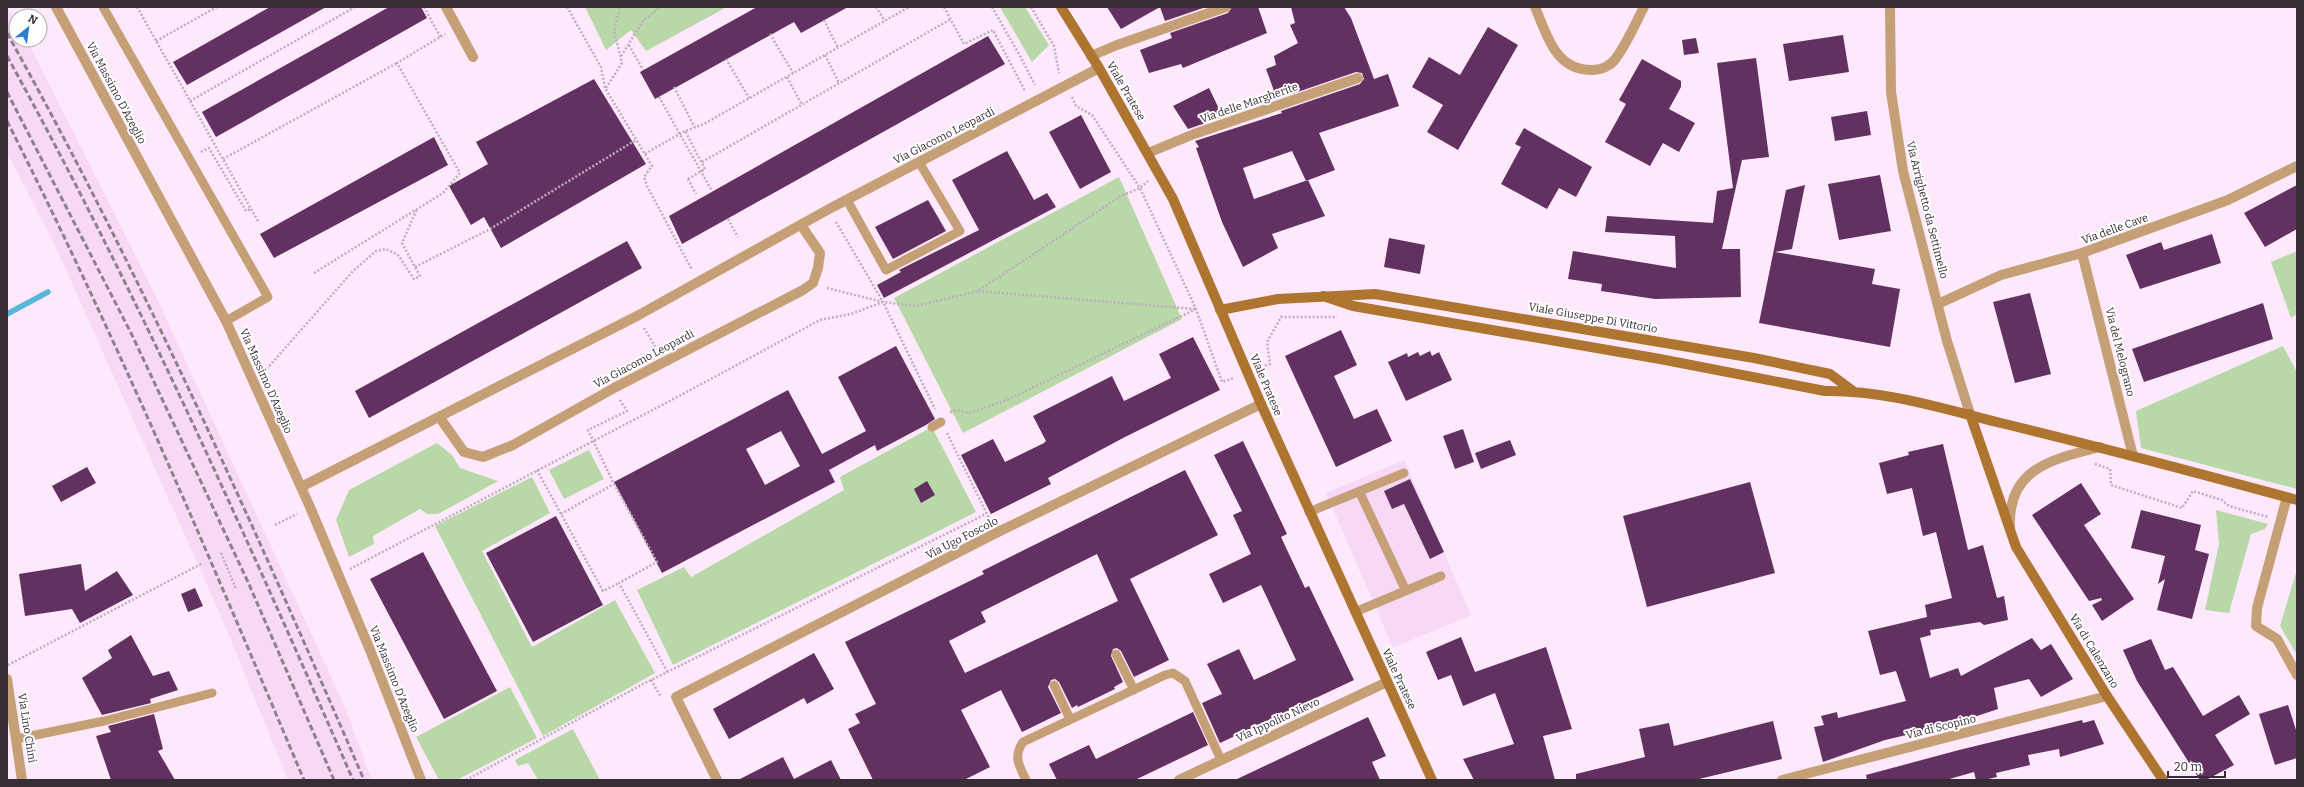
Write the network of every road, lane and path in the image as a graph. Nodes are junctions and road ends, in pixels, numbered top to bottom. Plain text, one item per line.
1 (56, 7) edge
2 (103, 7) edge
3 (137, 7) edge
4 (217, 7) edge
5 (355, 7) edge
6 (424, 7) edge
7 (446, 7) edge
8 (567, 7) edge
9 (620, 7) edge
10 (660, 7) edge
11 (876, 7) edge
12 (908, 7) edge
13 (944, 7) edge
14 (992, 7) edge
15 (1031, 7) edge
16 (1062, 7) edge
17 (1226, 7) edge
18 (1535, 7) edge
19 (1644, 7) edge
20 (1890, 7) edge
21 (951, 19) junction
22 (824, 20) dead end
23 (885, 21) junction
24 (770, 34) dead end
25 (445, 35) dead end
26 (441, 38) junction
27 (156, 41) junction
28 (629, 46) junction
29 (838, 48) junction
30 (825, 55) junction
31 (1092, 56) junction
32 (472, 57) dead end
33 (620, 57) junction
34 (726, 59) dead end
35 (397, 63) junction
36 (1099, 68) junction
37 (1056, 69) dead end
38 (643, 70) dead end
39 (793, 73) junction
40 (787, 77) junction
41 (1358, 78) dead end
42 (839, 83) junction
43 (674, 87) dead end
44 (605, 88) junction
45 (1025, 91) dead end
46 (659, 97) dead end
47 (749, 98) junction
48 (1041, 99) junction
49 (190, 101) junction
50 (802, 105) junction
51 (1076, 106) dead end
52 (695, 128) junction
53 (685, 131) junction
54 (636, 140) junction
55 (1148, 153) junction
56 (645, 154) junction
57 (205, 158) dead end
58 (223, 159) junction
59 (702, 162) junction
60 (919, 162) junction
61 (2297, 166) edge
62 (1159, 172) junction
63 (1140, 188) junction
64 (712, 191) dead end
65 (696, 194) dead end
66 (847, 200) junction
67 (418, 208) junction
68 (251, 209) junction
69 (829, 209) junction
70 (728, 219) dead end
71 (258, 223) dead end
72 (801, 225) junction
73 (738, 237) dead end
74 (2082, 253) junction
75 (415, 267) junction
76 (314, 273) dead end
77 (813, 283) junction
78 (691, 285) junction
79 (978, 291) junction
80 (1323, 296) junction
81 (883, 302) junction
82 (1938, 304) junction
83 (1196, 309) junction
84 (1220, 310) junction
85 (637, 316) junction
86 (1342, 317) dead end
87 (226, 321) junction
88 (664, 362) junction
89 (1270, 364) dead end
90 (252, 380) junction
91 (1222, 382) dead end
92 (614, 388) junction
93 (1853, 391) junction
94 (1261, 404) junction
95 (1970, 414) junction
96 (440, 418) junction
97 (940, 419) junction
98 (932, 427) dead end
99 (593, 441) junction
100 (2100, 447) junction
101 (2064, 456) junction
102 (2133, 456) junction
103 (537, 470) junction
104 (1404, 473) dead end
105 (614, 484) junction
106 (301, 487) junction
107 (1359, 491) junction
108 (2292, 498) edge
109 (310, 507) junction
110 (1309, 512) junction
111 (561, 514) junction
112 (986, 514) junction
113 (2282, 521) junction
114 (276, 525) dead end
115 (2010, 532) junction
116 (996, 533) junction
117 (221, 553) dead end
118 (203, 563) dead end
119 (337, 574) junction
120 (1441, 576) dead end
121 (619, 583) junction
122 (236, 588) dead end
123 (1406, 591) junction
124 (1355, 612) junction
125 (1116, 654) dead end
126 (7, 665) edge
127 (668, 673) junction
128 (2297, 675) edge
129 (7, 679) edge
130 (1387, 682) junction
131 (1054, 685) dead end
132 (1134, 690) junction
133 (212, 693) dead end
134 (2107, 696) junction
135 (1070, 719) junction
136 (16, 739) junction
137 (1221, 760) junction
138 (22, 780) edge
139 (421, 780) edge
140 (466, 780) edge
141 (716, 780) edge
142 (1026, 780) edge
143 (1179, 780) edge
144 (1432, 780) edge
145 (1782, 780) edge
146 (2163, 780) edge

1 - 87 street, Via Massimo D'Azeglio
2 - 87 lane
3 - 27 path
4 - 27 path
5 - 49 path
6 - 26 path
7 - 32 street
8 - 44 path
9 - 33 path
10 - 28 path
11 - 23 path
12 - 23 path
13 - 21 path
14 - 48 path
15 - 37 path
16 - 31 main road, Viale Pratese
17 - 31 street
18 - 19 street
20 - 82 street, Via Arrighetto da Settimello
21 - 42 path
21 - 45 path
22 - 29 path
23 - 29 path
24 - 39 path
25 - 26 path
26 - 35 path
27 - 49 path
28 - 33 path
28 - 38 path
29 - 30 path
30 - 39 path
30 - 42 path
31 - 36 main road, Viale Pratese
33 - 44 path
34 - 47 path
35 - 58 path
35 - 67 path
36 - 48 street, Via Giacomo Leopardi
36 - 55 main road, Viale Pratese
39 - 40 path
40 - 47 path
40 - 50 path
41 - 55 street, Via delle Margherite
42 - 50 path
43 - 52 path
44 - 54 path
46 - 64 path
47 - 52 path
48 - 60 street, Via Giacomo Leopardi
49 - 58 path
50 - 59 path
51 - 63 path
52 - 53 path
53 - 56 path, bridge
53 - 59 path
54 - 56 path
54 - 75 path
55 - 62 main road, Viale Pratese
56 - 78 path
57 - 68 path
58 - 68 path
59 - 65 path, bridge
60 - 66 street, Via Giacomo Leopardi
60 - 66 lane
61 - 74 street, Via delle Cave
62 - 63 path
62 - 84 main road, Viale Pratese
63 - 79 path
63 - 83 path
66 - 69 street, Via Giacomo Leopardi
67 - 75 path
67 - 76 path
68 - 71 path
69 - 72 street, Via Giacomo Leopardi
69 - 81 path
70 - 73 path
72 - 77 street
72 - 78 street, Via Giacomo Leopardi
74 - 82 street, Via delle Cave
74 - 102 street, Via del Melograno
75 - 90 path
77 - 81 path
77 - 88 street, Via Giacomo Leopardi
78 - 85 street, Via Giacomo Leopardi
79 - 81 path
79 - 83 path
80 - 84 main road, Viale Giuseppe Di Vittorio
80 - 93 main road, Viale Giuseppe Di Vittorio
80 - 93 main road, Viale Giuseppe Di Vittorio
81 - 97 path
81 - 99 path
82 - 95 street, Via Arrighetto da Settimello
83 - 91 path
83 - 97 path
84 - 94 main road, Viale Pratese
85 - 88 path
85 - 96 street, Via Giacomo Leopardi
86 - 89 path
87 - 90 street, Via Massimo D'Azeglio
88 - 92 street, Via Giacomo Leopardi
90 - 106 street, Via Massimo D'Azeglio
92 - 96 street, Via Giacomo Leopardi
92 - 99 path
93 - 95 main road, Viale Giuseppe Di Vittorio
94 - 110 main road, Viale Pratese
94 - 116 street, Via Ugo Foscolo
95 - 100 main road, Viale Giuseppe Di Vittorio
95 - 115 main road, Via di Calenzano
96 - 106 street, Via Giacomo Leopardi
97 - 98 lane
97 - 112 path
99 - 103 path
99 - 105 path
100 - 101 street, Via di Calenzano
100 - 102 main road, Viale Giuseppe Di Vittorio
101 - 113 path
101 - 115 street, Via di Calenzano
102 - 108 main road, Viale Giuseppe Di Vittorio
103 - 111 path
103 - 119 path
104 - 107 lane
105 - 111 path
105 - 121 path
106 - 109 street, Via Massimo D'Azeglio
107 - 110 lane
107 - 123 lane
108 - 113 street
109 - 114 path
109 - 119 street, Via Massimo D'Azeglio
110 - 124 main road, Viale Pratese
111 - 121 path
112 - 116 path
112 - 127 path
113 - 128 street
115 - 134 main road, Via di Calenzano
116 - 141 street, Via Ugo Foscolo
117 - 122 path
118 - 126 path
119 - 139 street, Via Massimo D'Azeglio
120 - 123 lane
121 - 127 path
123 - 124 lane
124 - 130 main road, Viale Pratese
125 - 132 lane
127 - 140 path
129 - 136 street, Via Lino Chini
130 - 137 street, Via Ippolito Nievo
130 - 144 main road, Viale Pratese
131 - 135 lane
132 - 135 lane
132 - 137 lane
133 - 136 lane
134 - 145 street, Via di Scopino
134 - 146 main road, Via di Calenzano
135 - 142 lane
136 - 138 street, Via Lino Chini
137 - 143 street, Via Ippolito Nievo

